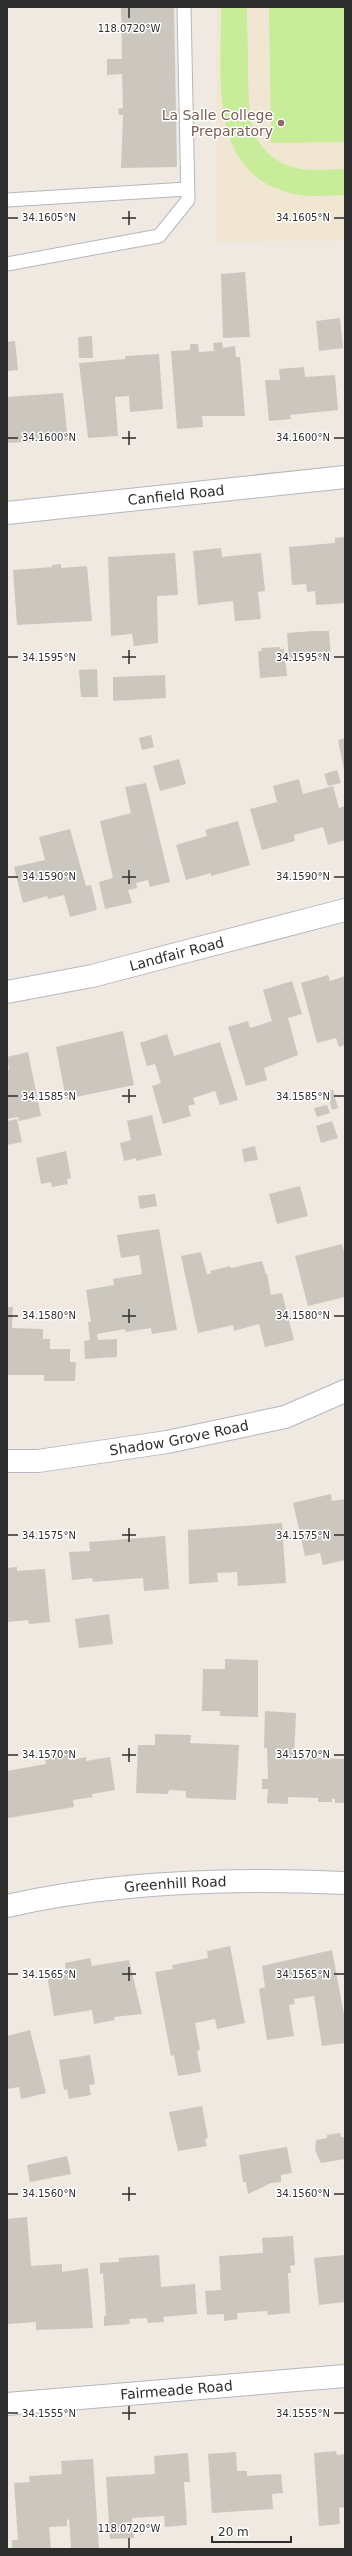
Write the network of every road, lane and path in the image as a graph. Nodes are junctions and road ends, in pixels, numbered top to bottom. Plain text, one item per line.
1 (184, 7) edge
2 (187, 189) junction
3 (7, 200) edge
4 (7, 264) edge
5 (345, 477) edge
6 (7, 513) edge
7 (345, 910) edge
8 (7, 992) edge
9 (345, 1391) edge
10 (7, 1460) edge
11 (345, 1883) edge
12 (7, 1906) edge
13 (345, 2376) edge
14 (7, 2404) edge

1 - 2 lane
2 - 3 lane
2 - 4 lane
5 - 6 street, Canfield Road
7 - 8 street, Landfair Road
9 - 10 street, Shadow Grove Road
11 - 12 street, Greenhill Road
13 - 14 street, Fairmeade Road

